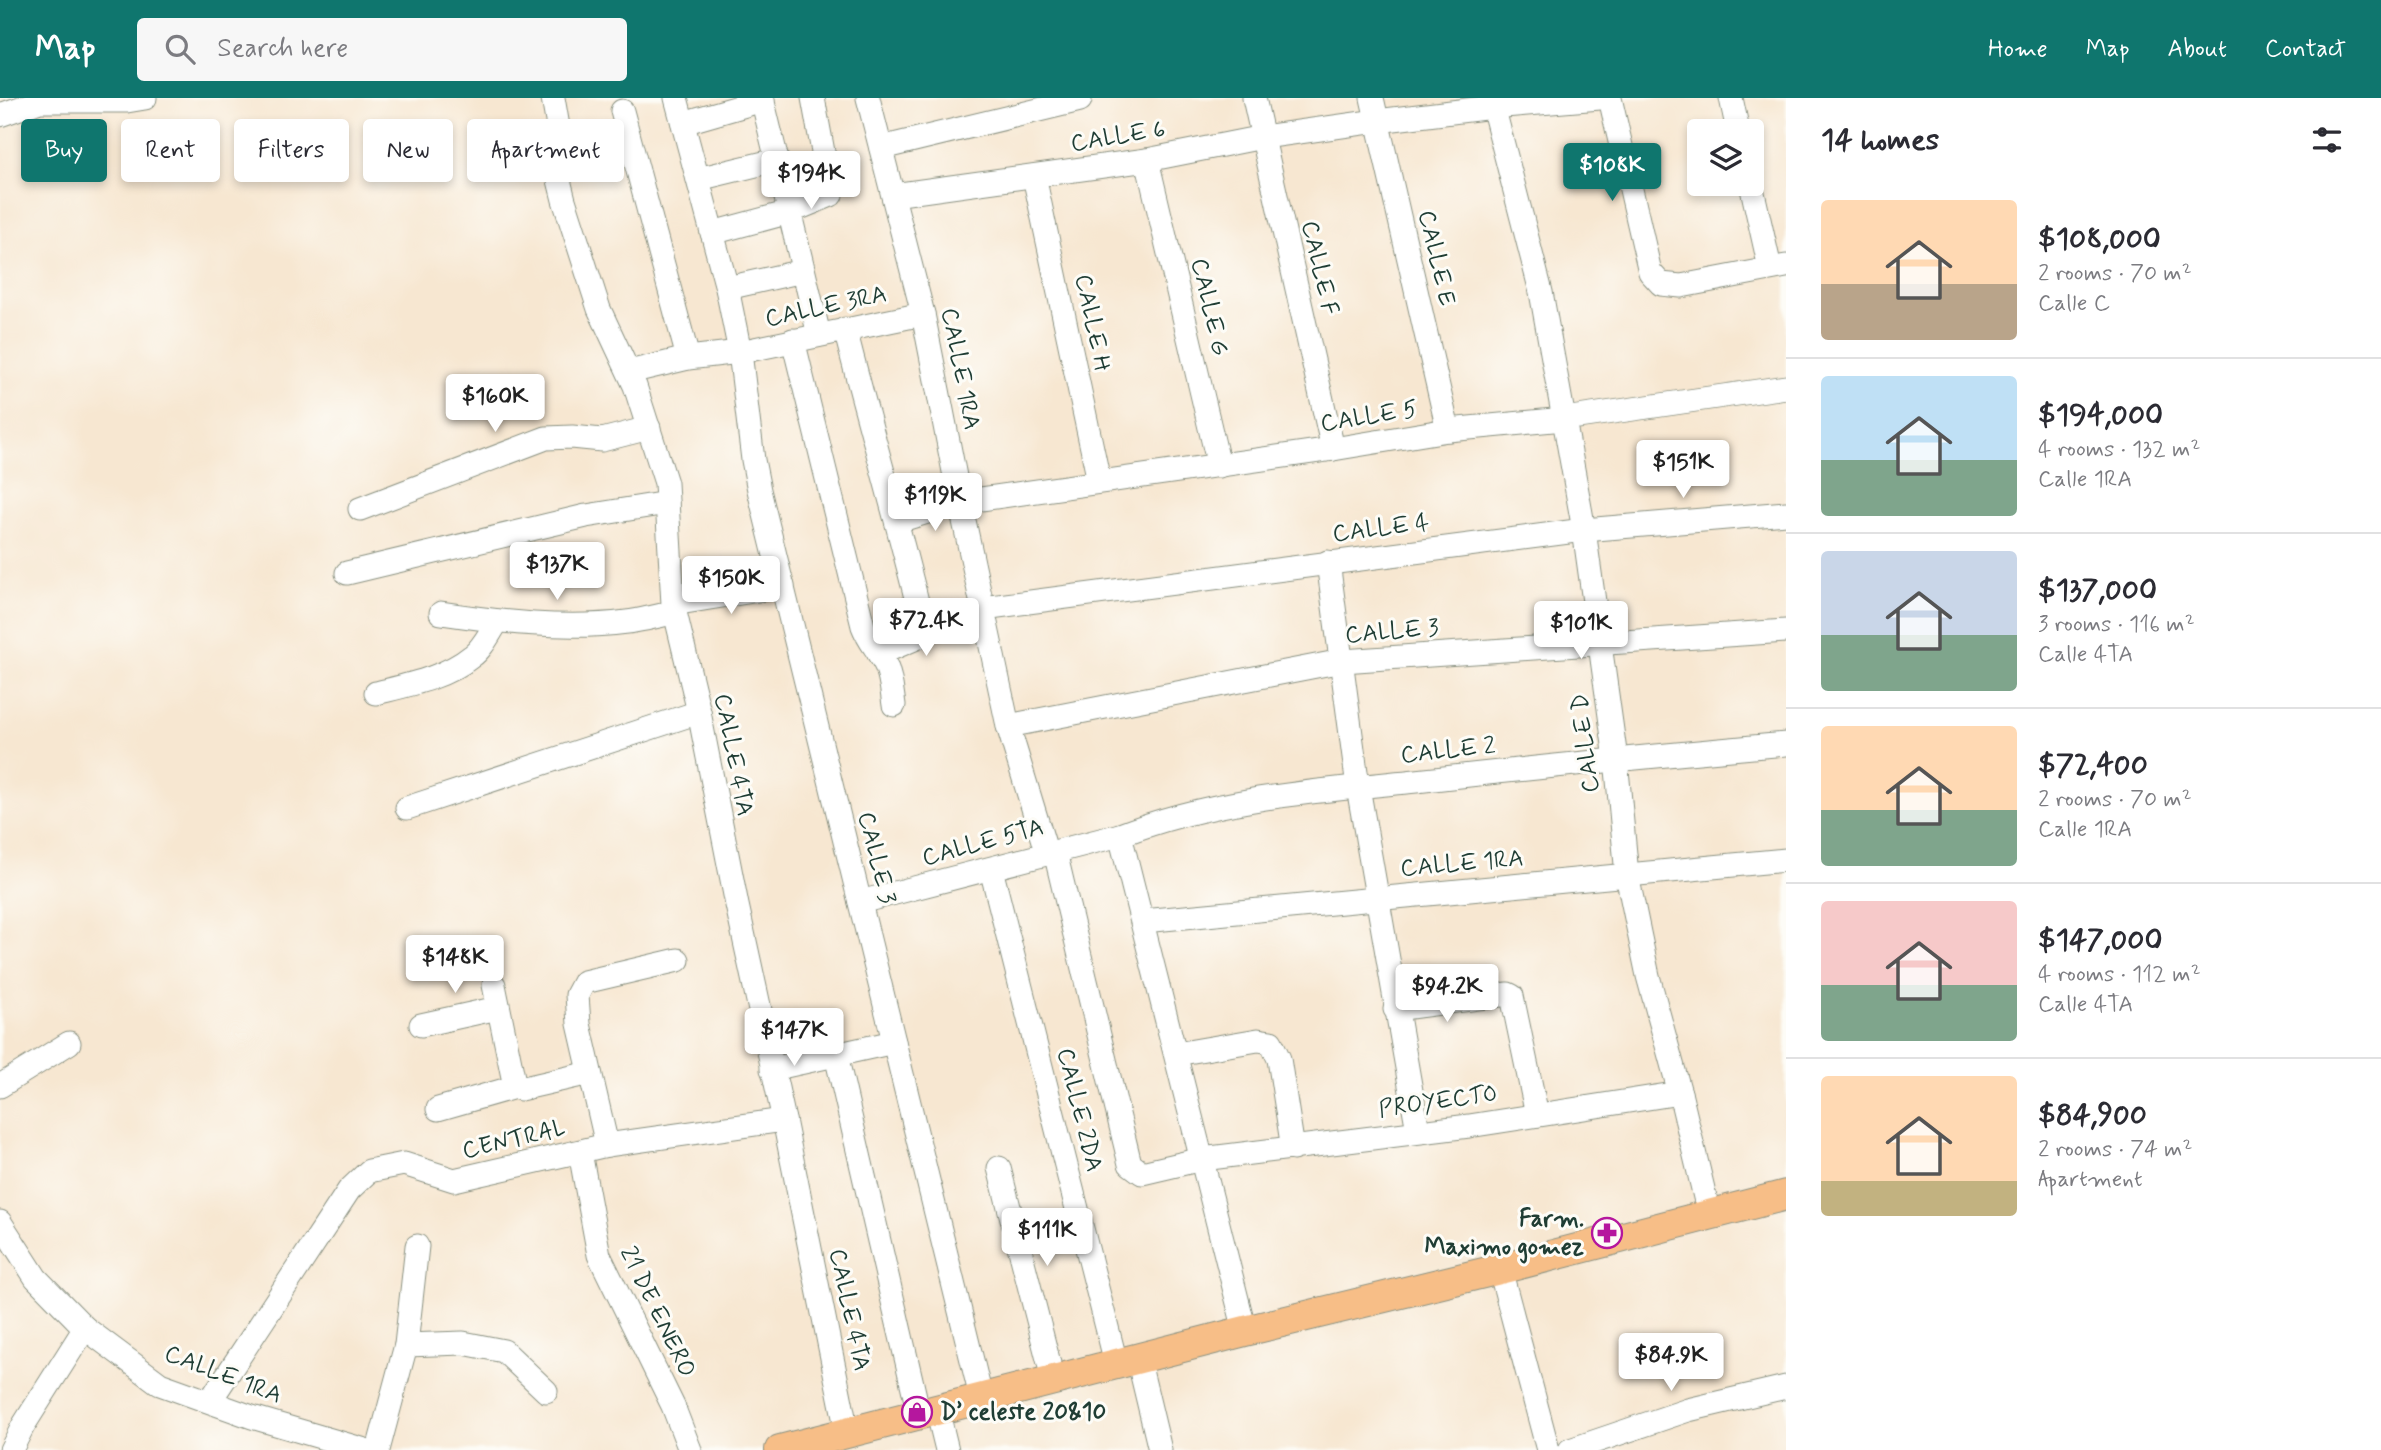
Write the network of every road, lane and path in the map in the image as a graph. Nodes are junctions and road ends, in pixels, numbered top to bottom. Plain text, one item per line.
1 (145, 98) edge
2 (553, 98) edge
3 (676, 98) edge
4 (813, 98) edge
5 (869, 98) edge
6 (1254, 98) edge
7 (1372, 98) edge
8 (1600, 98) edge
9 (1610, 98) edge
10 (1731, 98) edge
11 (762, 99) edge
12 (1080, 100) edge
13 (1492, 102) edge
14 (4, 108) edge
15 (622, 111) dead end
16 (1735, 119) edge
17 (1377, 121) junction
18 (683, 123) junction
19 (1263, 137) junction
20 (881, 148) junction
21 (777, 160) junction
22 (1147, 160) junction
23 (1034, 176) junction
24 (698, 179) junction
25 (893, 195) junction
26 (1755, 196) edge
27 (789, 212) junction
28 (712, 233) junction
29 (1778, 267) edge
30 (803, 271) junction
31 (727, 288) junction
32 (923, 314) junction
33 (845, 329) junction
34 (819, 335) junction
35 (738, 340) junction
36 (793, 340) junction
37 (688, 358) junction
38 (629, 372) junction
39 (1786, 387) edge
40 (1564, 419) junction
41 (649, 428) junction
42 (1448, 430) junction
43 (1333, 449) junction
44 (1219, 466) junction
45 (1099, 481) junction
46 (960, 502) junction
47 (667, 503) junction
48 (360, 509) dead end
49 (1786, 513) edge
50 (898, 521) junction
51 (1584, 530) junction
52 (1328, 562) junction
53 (347, 573) dead end
54 (783, 586) junction
55 (674, 608) junction
56 (983, 608) junction
57 (441, 613) dead end
58 (498, 621) junction
59 (1786, 631) edge
60 (1601, 643) junction
61 (879, 654) junction
62 (1342, 661) junction
63 (376, 693) dead end
64 (894, 705) dead end
65 (699, 712) junction
66 (1008, 726) junction
67 (1786, 744) edge
68 (1616, 759) junction
69 (1358, 787) junction
70 (407, 808) dead end
71 (1120, 835) junction
72 (1051, 853) junction
73 (1786, 860) edge
74 (991, 869) junction
75 (1627, 875) junction
76 (1376, 898) junction
77 (860, 902) junction
78 (1143, 921) junction
79 (678, 960) dead end
80 (494, 985) dead end
81 (498, 1008) junction
82 (1395, 1009) junction
83 (421, 1025) dead end
84 (894, 1042) junction
85 (69, 1043) dead end
86 (1176, 1054) junction
87 (836, 1055) junction
88 (772, 1069) junction
89 (590, 1073) junction
90 (0, 1086) edge
91 (515, 1087) junction
92 (1680, 1093) junction
93 (438, 1109) dead end
94 (1537, 1115) junction
95 (784, 1120) junction
96 (1418, 1131) junction
97 (607, 1145) junction
98 (1293, 1149) junction
99 (580, 1152) junction
100 (1202, 1159) junction
101 (999, 1168) dead end
102 (1786, 1195) edge
103 (1709, 1214) junction
104 (0, 1222) edge
105 (417, 1246) dead end
106 (1500, 1269) junction
107 (85, 1328) junction
108 (1245, 1331) junction
109 (405, 1345) junction
110 (1127, 1361) junction
111 (1053, 1379) junction
112 (1786, 1387) edge
113 (546, 1391) dead end
114 (981, 1397) junction
115 (210, 1401) junction
116 (928, 1412) junction
117 (848, 1432) junction
118 (11, 1450) edge
119 (365, 1450) edge
120 (378, 1450) edge
121 (690, 1450) edge
122 (780, 1450) edge
123 (947, 1450) edge
124 (1160, 1450) edge
125 (1548, 1450) edge
126 (1570, 1450) edge

1 - 14 street
2 - 38 street, CALLE 4TA
3 - 18 street, CALLE 3
4 - 27 street
5 - 20 street, CALLE 1RA
6 - 19 street, CALLE F
7 - 17 street, CALLE E
8 - 13 street, CALLE 6
9 - 29 street
10 - 16 street
11 - 18 street
11 - 21 street
12 - 20 street
13 - 17 street, CALLE 6
13 - 40 street, CALLE D
15 - 37 street
17 - 19 street, CALLE 6
17 - 42 street, CALLE E
18 - 24 street, CALLE 3
19 - 22 street, CALLE 6
19 - 43 street, CALLE F
20 - 25 street, CALLE 1RA
21 - 24 street
21 - 27 street
22 - 23 street, CALLE 6
22 - 44 street, CALLE G
23 - 25 street, CALLE 6
23 - 45 street, CALLE H
24 - 28 street, CALLE 3
25 - 32 street, CALLE 1RA
26 - 29 street
27 - 28 street
27 - 30 street
28 - 31 street, CALLE 3
30 - 31 street
30 - 34 street
31 - 35 street, CALLE 3
32 - 33 street, CALLE 3RA
32 - 46 street, CALLE 1RA
33 - 34 street, CALLE 3RA
33 - 50 street
34 - 36 street, CALLE 3RA
35 - 36 street, CALLE 3RA
35 - 37 street, CALLE 3RA
35 - 54 street, CALLE 3
36 - 61 street
37 - 38 street, CALLE 3RA
38 - 41 street, CALLE 4TA
39 - 40 street, CALLE 5
40 - 42 street, CALLE 5
40 - 51 street, CALLE D
41 - 47 street, CALLE 4TA
41 - 48 street
42 - 43 street, CALLE 5
43 - 44 street, CALLE 5
44 - 45 street, CALLE 5
45 - 46 street, CALLE 5
46 - 50 street, CALLE 5
46 - 56 street, CALLE 1RA
47 - 53 street
47 - 55 street, CALLE 4TA
49 - 51 street, CALLE 4
50 - 61 street
51 - 52 street, CALLE 4
51 - 60 street, CALLE D
52 - 56 street, CALLE 4
52 - 62 street
54 - 55 street
54 - 77 street, CALLE 3
55 - 58 street
55 - 65 street, CALLE 4TA
56 - 66 street, CALLE 1RA
57 - 58 street
58 - 63 street
59 - 60 street, CALLE 3
60 - 62 street, CALLE 3
60 - 68 street, CALLE D
61 - 64 street
62 - 66 street, CALLE 3
62 - 69 street
65 - 70 street
65 - 88 street, CALLE 4TA
66 - 72 street, CALLE 1RA
67 - 68 street, CALLE 2
68 - 69 street, CALLE 2
68 - 75 street, CALLE D
69 - 71 street, CALLE 2
69 - 76 street
71 - 72 street, CALLE 5TA
71 - 78 street
72 - 74 street, CALLE 5TA
72 - 100 street, CALLE 1RA
73 - 75 street, CALLE 1RA
74 - 77 street, CALLE 5TA
74 - 110 street, CALLE 2DA
75 - 76 street, CALLE 1RA
75 - 92 street, CALLE D
76 - 78 street, CALLE 1RA
76 - 82 street
77 - 84 street, CALLE 3
78 - 86 street
79 - 89 street
80 - 81 street
81 - 83 street
81 - 91 street
82 - 94 street
82 - 96 street
84 - 87 street
84 - 114 street, CALLE 3
85 - 90 street
86 - 98 street
86 - 100 street
87 - 88 street
87 - 116 street
88 - 95 street, CALLE 4TA
89 - 91 street
89 - 97 street
91 - 93 street
92 - 94 street, PROYECTO
92 - 103 street, CALLE D
94 - 96 street, PROYECTO
95 - 97 street, CENTRAL
95 - 117 street, CALLE 4TA
96 - 98 street, PROYECTO
97 - 99 street, CENTRAL
98 - 100 street, PROYECTO
99 - 115 street, CENTRAL
99 - 121 street, 21 DE ENERO
100 - 108 street
101 - 111 street
102 - 103 main road
103 - 106 main road
104 - 107 street, CALLE 1RA
105 - 109 street
106 - 108 main road
106 - 125 street
107 - 115 street, CALLE 1RA
107 - 118 street
108 - 110 main road
109 - 113 street
109 - 120 street
110 - 111 main road
110 - 124 street, CALLE 2DA
111 - 114 main road
112 - 126 street
114 - 116 main road
115 - 119 street, CALLE 1RA
116 - 117 main road
116 - 123 street
117 - 122 main road

